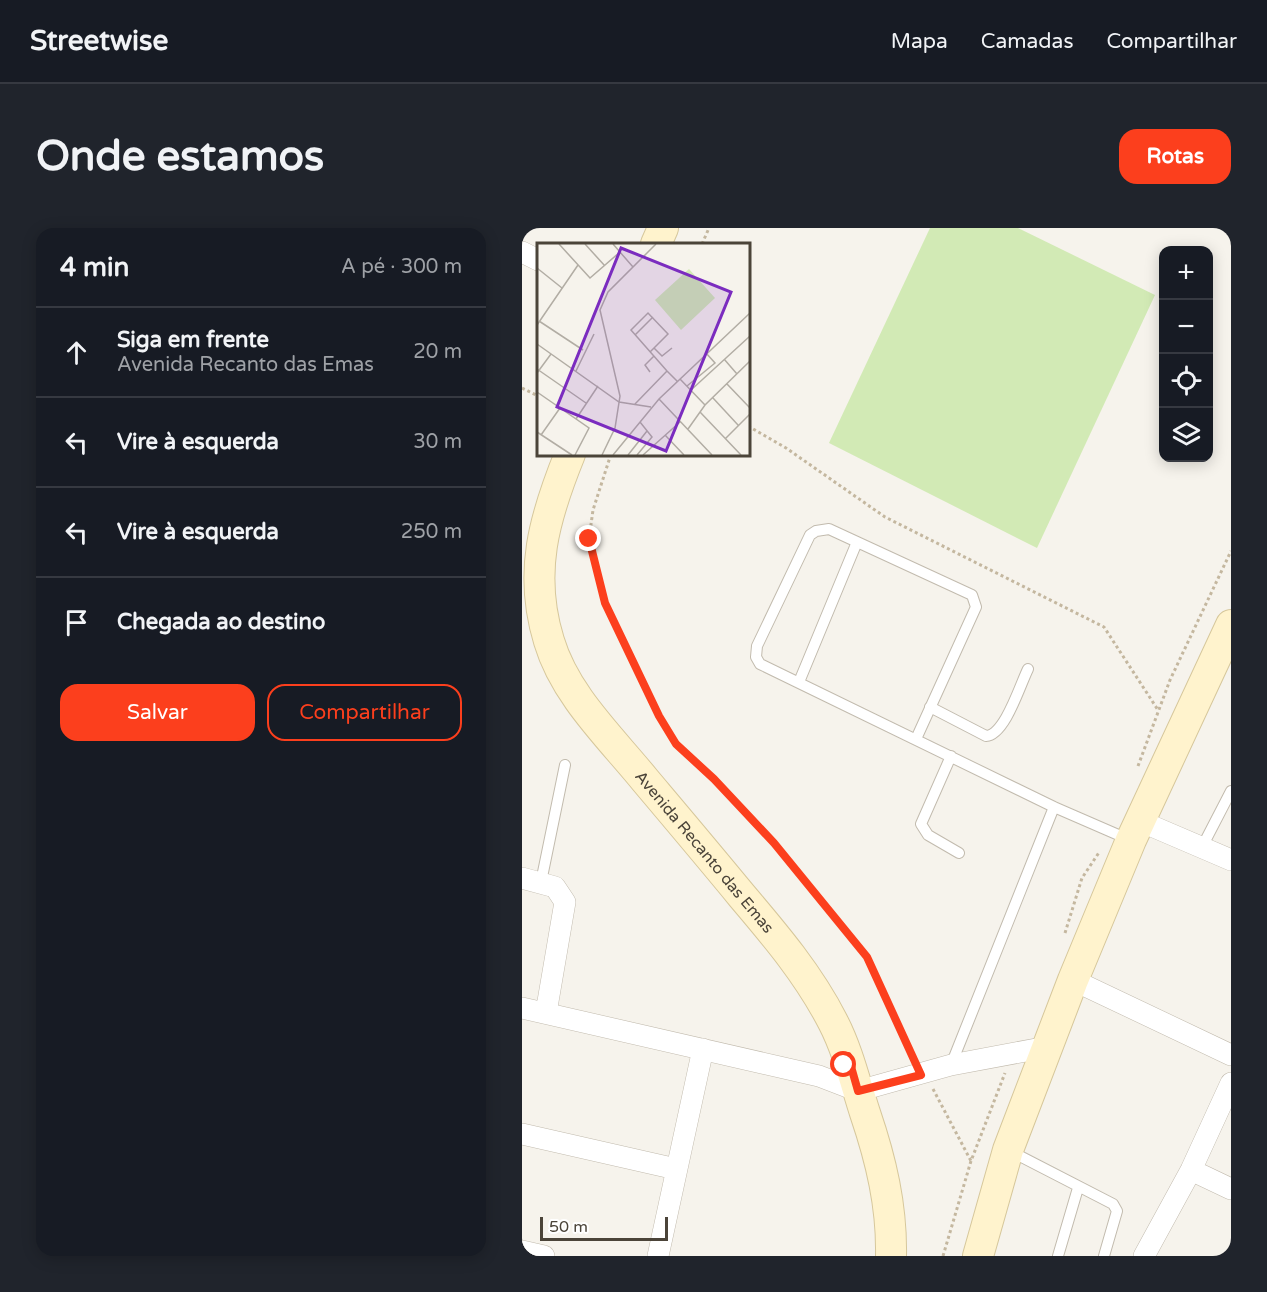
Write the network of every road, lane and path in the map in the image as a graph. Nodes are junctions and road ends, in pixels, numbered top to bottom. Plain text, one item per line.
1 (663, 228) edge
2 (710, 228) edge
3 (656, 243) edge
4 (702, 243) edge
5 (522, 388) edge
6 (537, 396) edge
7 (750, 427) edge
8 (569, 456) edge
9 (610, 456) edge
10 (857, 542) junction
11 (1231, 625) edge
12 (1028, 669) dead end
13 (799, 682) junction
14 (930, 707) junction
15 (1158, 711) dead end
16 (916, 739) junction
17 (951, 756) junction
18 (565, 765) dead end
19 (1231, 791) edge
20 (1054, 807) junction
21 (1135, 831) junction
22 (1201, 849) junction
23 (959, 853) dead end
24 (1231, 860) edge
25 (532, 880) edge
26 (1073, 980) junction
27 (522, 1008) edge
28 (546, 1013) junction
29 (1047, 1047) junction
30 (703, 1049) junction
31 (1231, 1055) edge
32 (848, 1056) junction
33 (951, 1065) junction
34 (921, 1075) junction
35 (819, 1076) junction
36 (1231, 1083) edge
37 (858, 1091) junction
38 (522, 1134) edge
39 (1008, 1150) junction
40 (971, 1161) dead end
41 (676, 1169) junction
42 (1191, 1170) junction
43 (1078, 1188) junction
44 (1231, 1189) edge
45 (658, 1256) edge
46 (891, 1256) edge
47 (978, 1256) edge
48 (1058, 1256) edge
49 (1104, 1256) edge
50 (1144, 1256) edge

1 - 3 main road
2 - 4 path
5 - 6 path
7 - 15 path
8 - 32 main road, Avenida Recanto das Emas
9 - 34 path
10 - 13 lane
10 - 13 lane
10 - 14 lane
11 - 21 main road
12 - 14 lane
13 - 16 lane
14 - 16 lane
16 - 17 lane
17 - 20 lane
17 - 23 lane
18 - 25 lane
19 - 22 lane
20 - 21 lane
20 - 33 lane
21 - 22 street
21 - 26 main road
22 - 24 street
25 - 28 street
26 - 29 main road
26 - 31 street
27 - 28 street
28 - 30 street
29 - 33 street
29 - 39 main road
30 - 35 street
30 - 41 street
32 - 35 street
32 - 37 main road, Avenida Recanto das Emas
33 - 34 street
34 - 37 street
34 - 40 path
35 - 37 street
36 - 42 street
37 - 46 main road, Avenida Recanto das Emas
38 - 41 street
39 - 43 lane
39 - 47 main road
41 - 45 street
42 - 44 street
42 - 50 street
43 - 48 lane
43 - 49 lane

